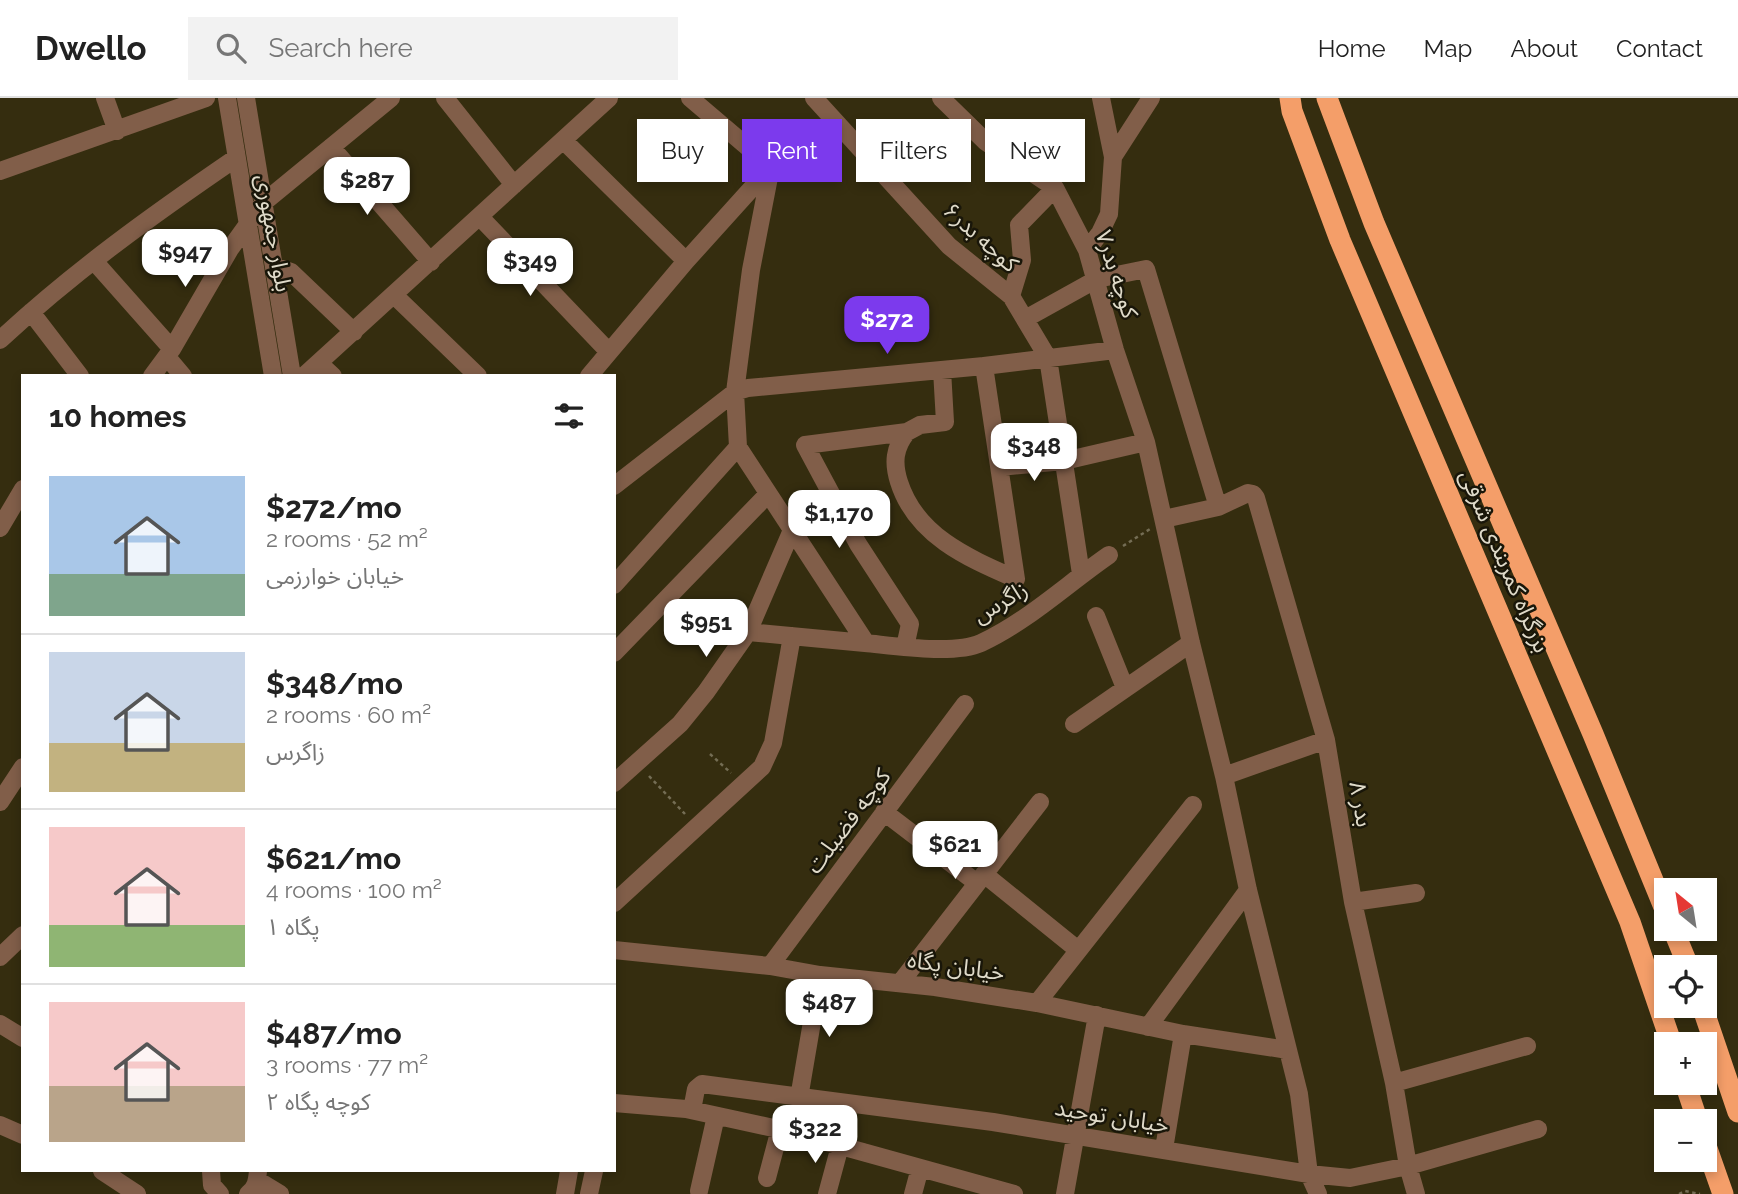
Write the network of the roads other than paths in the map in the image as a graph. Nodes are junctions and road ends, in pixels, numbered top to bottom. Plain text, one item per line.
1 (105, 98) edge
2 (206, 98) edge
3 (228, 98) edge
4 (246, 98) edge
5 (391, 98) edge
6 (445, 98) edge
7 (690, 98) edge
8 (814, 98) edge
9 (940, 98) edge
10 (1101, 98) edge
11 (1152, 98) edge
12 (1290, 98) edge
13 (1327, 98) edge
14 (597, 102) edge
15 (117, 131) junction
16 (563, 140) junction
17 (742, 142) edge
18 (331, 147) junction
19 (1113, 157) junction
20 (236, 158) junction
21 (0, 171) edge
22 (757, 182) edge
23 (768, 182) edge
24 (514, 185) junction
25 (1055, 188) junction
26 (263, 203) junction
27 (480, 217) junction
28 (248, 224) junction
29 (1087, 250) junction
30 (94, 261) junction
31 (685, 261) junction
32 (431, 262) junction
33 (274, 266) junction
34 (1097, 279) junction
35 (394, 295) junction
36 (1011, 296) junction
37 (31, 312) junction
38 (1025, 319) junction
39 (354, 332) junction
40 (0, 340) edge
41 (1115, 350) junction
42 (609, 352) junction
43 (170, 353) junction
44 (1048, 358) junction
45 (319, 363) junction
46 (984, 366) junction
47 (942, 370) junction
48 (78, 374) edge
49 (154, 374) edge
50 (182, 374) edge
51 (273, 374) edge
52 (292, 374) edge
53 (306, 374) edge
54 (331, 374) edge
55 (476, 374) edge
56 (591, 374) edge
57 (735, 392) junction
58 (907, 432) junction
59 (1146, 442) junction
60 (738, 447) junction
61 (1064, 461) junction
62 (1000, 467) junction
63 (616, 484) edge
64 (768, 495) junction
65 (13, 498) edge
66 (1218, 507) junction
67 (1164, 519) junction
68 (0, 528) edge
69 (792, 530) junction
70 (1109, 555) road end
71 (1081, 575) junction
72 (616, 583) edge
73 (1096, 616) dead end
74 (748, 632) junction
75 (792, 636) junction
76 (1191, 642) junction
77 (866, 643) junction
78 (905, 647) junction
79 (616, 651) edge
80 (1125, 688) junction
81 (965, 704) dead end
82 (1074, 724) dead end
83 (1326, 740) junction
84 (21, 770) edge
85 (1224, 776) junction
86 (616, 781) edge
87 (0, 802) edge
88 (1040, 802) dead end
89 (1193, 805) dead end
90 (884, 812) junction
91 (981, 878) junction
92 (1654, 883) edge
93 (1248, 890) junction
94 (1416, 893) dead end
95 (616, 901) edge
96 (1353, 902) junction
97 (21, 937) edge
98 (616, 950) edge
99 (1078, 950) junction
100 (0, 957) edge
101 (770, 966) junction
102 (820, 975) junction
103 (900, 983) junction
104 (1037, 1003) junction
105 (1097, 1015) junction
106 (1706, 1018) edge
107 (0, 1024) edge
108 (1149, 1027) junction
109 (1668, 1032) edge
110 (1183, 1034) junction
111 (21, 1037) edge
112 (1527, 1046) dead end
113 (1288, 1050) junction
114 (1394, 1083) junction
115 (799, 1098) junction
116 (616, 1103) edge
117 (692, 1111) junction
118 (1738, 1112) edge
119 (716, 1116) junction
120 (0, 1125) edge
121 (780, 1129) junction
122 (1538, 1129) dead end
123 (21, 1134) edge
124 (1077, 1136) junction
125 (840, 1146) junction
126 (1164, 1149) junction
127 (1408, 1166) junction
128 (920, 1168) junction
129 (103, 1172) edge
130 (569, 1172) edge
131 (594, 1172) edge
132 (1715, 1172) edge
133 (1309, 1174) junction
134 (767, 1178) dead end
135 (254, 1182) edge
136 (699, 1191) dead end
137 (1006, 1193) edge
138 (136, 1194) edge
139 (280, 1194) edge
140 (565, 1194) edge
141 (589, 1194) edge
142 (827, 1194) edge
143 (913, 1194) edge
144 (1065, 1194) edge
145 (1318, 1194) edge
146 (1416, 1194) edge
147 (1723, 1194) edge

1 - 15 street
2 - 15 street
3 - 20 street, بلوار جمهوری
4 - 26 street, بلوار جمهوری
5 - 18 street
6 - 24 street
7 - 17 street
8 - 36 street, کوچه بدر۶
9 - 25 street, کوچه بدر۷
10 - 19 street
11 - 19 street
12 - 109 highway, بزرگراه کمربندی شرقی
13 - 92 highway, بزرگراه کمربندی شرقی
14 - 16 street
15 - 21 street
16 - 24 street
16 - 31 street
18 - 26 street
18 - 32 street
19 - 29 street
20 - 28 street, بلوار جمهوری
20 - 30 street
22 - 31 street
23 - 57 street
24 - 27 street
25 - 29 street, کوچه بدر۷
25 - 36 street
26 - 28 street
26 - 33 street, بلوار جمهوری
27 - 32 street
27 - 42 street
28 - 43 street
28 - 51 street, بلوار جمهوری
29 - 34 street, کوچه بدر۷
30 - 37 street
30 - 43 street
31 - 42 street
32 - 35 street
33 - 39 street
33 - 52 street, بلوار جمهوری
34 - 38 street
34 - 41 street, کوچه بدر۷
34 - 66 street
35 - 39 street
35 - 55 street
36 - 38 street, کوچه بدر۶
37 - 40 street
37 - 48 street
38 - 44 street, کوچه بدر۶
39 - 45 street
41 - 44 street
41 - 59 street, کوچه بدر۷
42 - 56 street
43 - 49 street
43 - 50 street
44 - 46 street
44 - 61 street
45 - 53 street
45 - 54 street
46 - 47 street
46 - 62 street
47 - 57 street
47 - 58 street
57 - 60 street
57 - 63 street
58 - 62 street
58 - 78 street
59 - 61 street
59 - 67 street, کوچه بدر۷
60 - 64 street
60 - 72 street
61 - 62 street
61 - 71 street
64 - 69 street
64 - 79 street
65 - 68 street
66 - 67 street
66 - 83 street, بدر ۸
67 - 76 street, کوچه بدر۷
69 - 74 street
69 - 77 street
70 - 71 street, زاگرس
71 - 78 street, زاگرس
73 - 80 street
74 - 75 street, زاگرس
74 - 86 street
75 - 77 street, زاگرس
75 - 95 street
76 - 80 street
76 - 85 street, کوچه بدر۷
77 - 78 street, زاگرس
80 - 82 street
81 - 90 street, کوچه فضیلت
83 - 85 street
83 - 96 street, بدر ۸
84 - 87 street
85 - 93 street, کوچه بدر۷
88 - 91 street
89 - 99 street
90 - 91 street
90 - 101 street, کوچه فضیلت
91 - 99 street
91 - 103 street
93 - 108 street
93 - 113 street, کوچه بدر۷
94 - 96 street
96 - 114 street, بدر ۸
97 - 100 street
98 - 101 street, خیابان پگاه
99 - 104 street
101 - 102 street, خیابان پگاه
102 - 103 street, خیابان پگاه
102 - 115 street
103 - 104 street, خیابان پگاه
104 - 105 street, خیابان پگاه
105 - 108 street, خیابان پگاه
105 - 124 street
106 - 118 highway
107 - 111 street
108 - 110 street, خیابان پگاه
110 - 113 street, خیابان پگاه
110 - 126 street
112 - 114 street
113 - 133 street, کوچه بدر۷
114 - 127 street, بدر ۸
115 - 117 street, خیابان توحید
115 - 124 street, خیابان توحید
116 - 117 street
117 - 119 street
119 - 121 street
119 - 136 street
120 - 123 street
121 - 125 street
121 - 134 street
122 - 127 street, خیابان توحید
124 - 126 street, خیابان توحید
124 - 144 street
125 - 128 street
125 - 142 street
126 - 133 street, خیابان توحید
127 - 133 street, خیابان توحید
127 - 146 street, بدر ۸
128 - 137 street
128 - 143 street
129 - 138 street
130 - 140 street
131 - 141 street
132 - 147 highway
133 - 145 street, کوچه بدر۷
135 - 139 street

